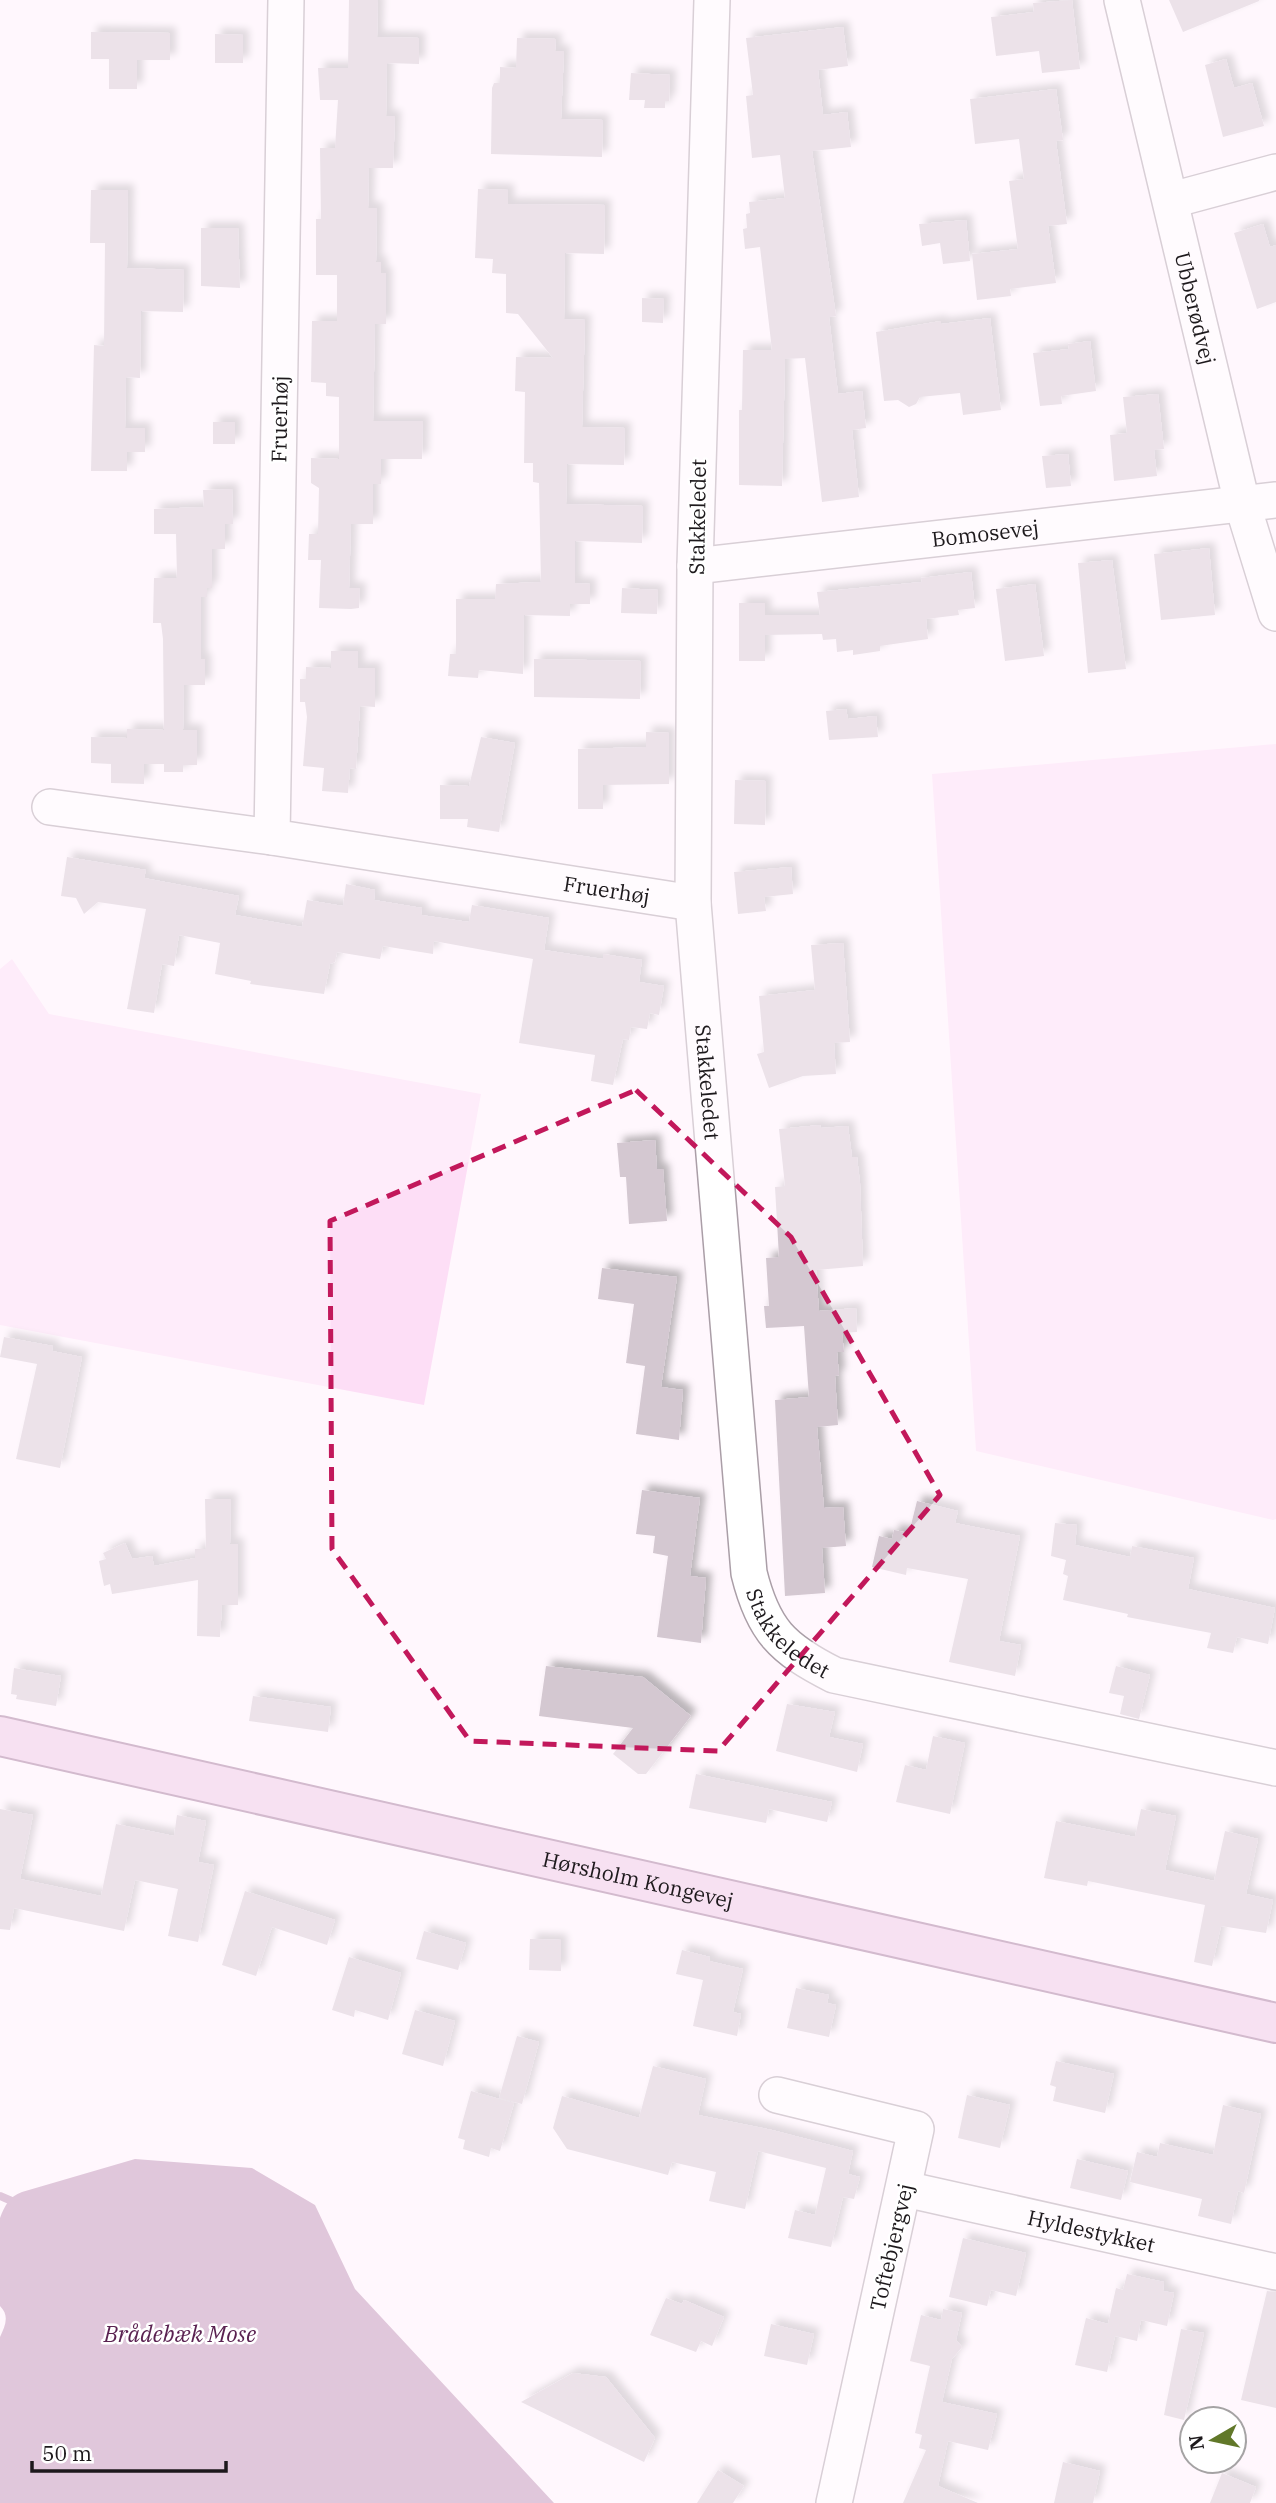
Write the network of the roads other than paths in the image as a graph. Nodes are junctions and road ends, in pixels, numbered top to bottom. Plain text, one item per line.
1 (286, 0) edge
2 (712, 0) edge
3 (1122, 0) edge
4 (1276, 172) edge
5 (1172, 200) junction
6 (1259, 502) edge
7 (695, 566) junction
8 (1276, 613) edge
9 (50, 807) dead end
10 (272, 837) junction
11 (693, 903) junction
12 (0, 1735) edge
13 (1276, 1768) edge
14 (1276, 2023) edge
15 (777, 2095) dead end
16 (905, 2189) junction
17 (1276, 2272) edge
18 (834, 2503) edge

1 - 10 street, Fruerhøj
2 - 7 street, Stakkeledet
3 - 5 street, Ubberødvej
4 - 5 street
5 - 6 street, Ubberødvej
6 - 7 street, Bomosevej
6 - 8 street, Ubberødvej
7 - 11 street, Stakkeledet
9 - 10 street, Fruerhøj
10 - 11 street, Fruerhøj
11 - 13 street, Stakkeledet
12 - 14 main road, Hørsholm Kongevej
15 - 16 street, Toftebjergvej
16 - 17 street, Hyldestykket
16 - 18 street, Toftebjergvej

